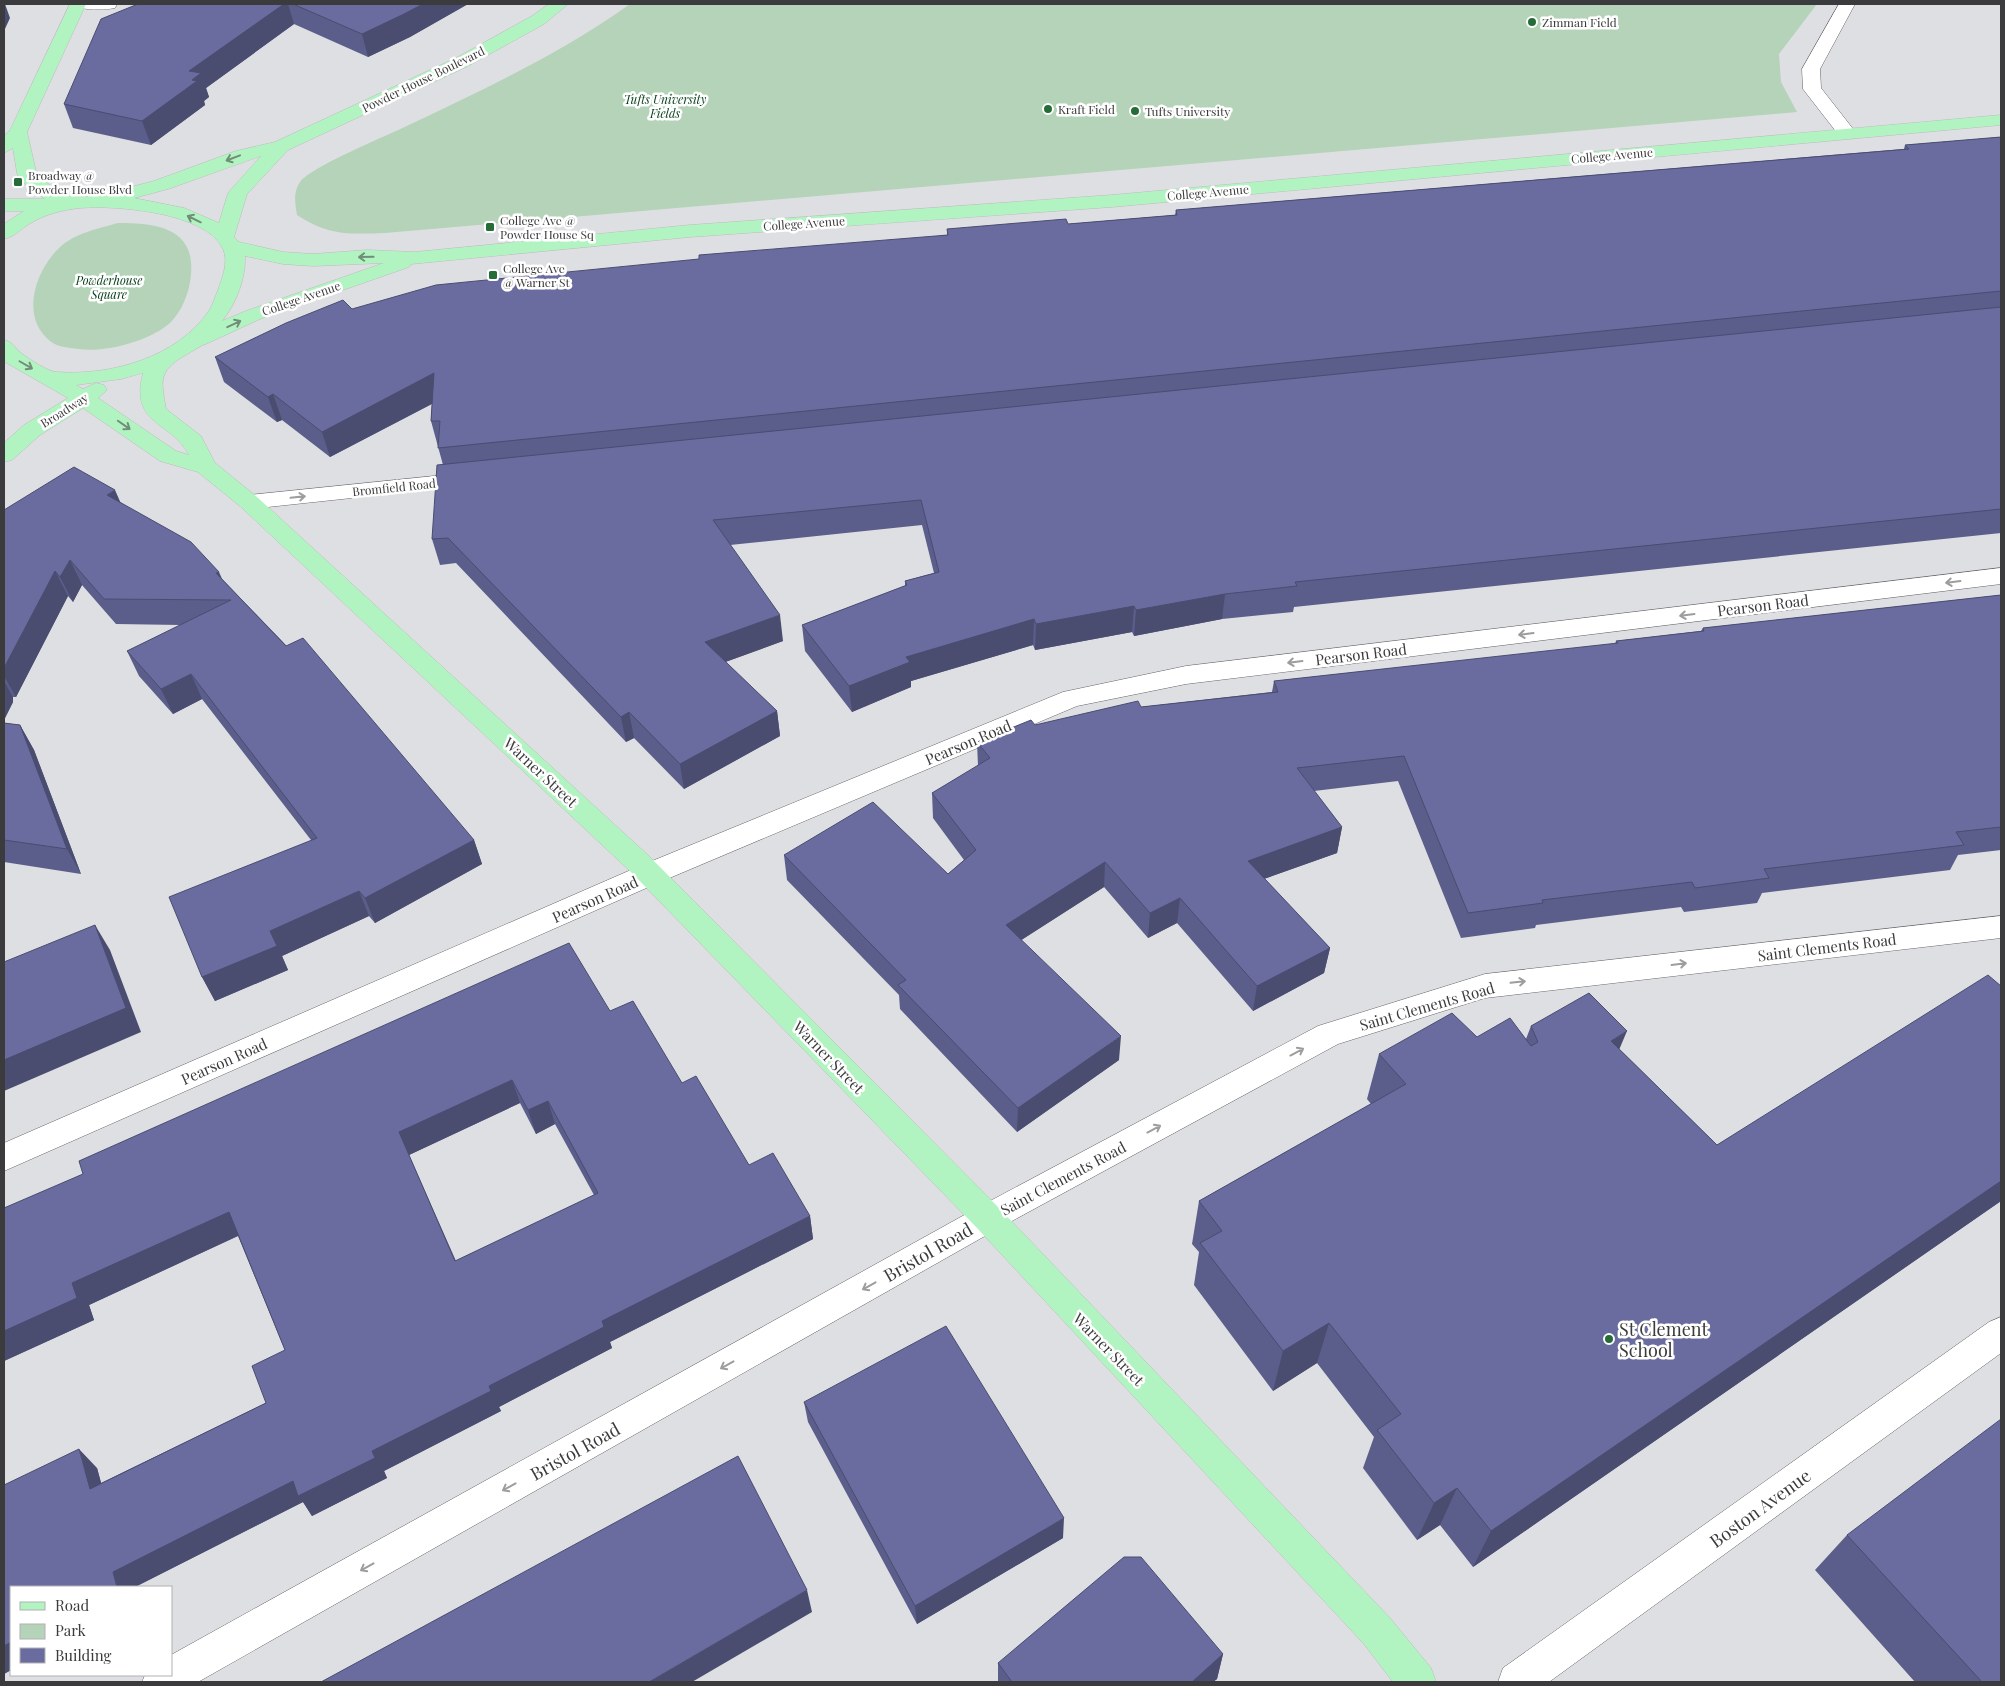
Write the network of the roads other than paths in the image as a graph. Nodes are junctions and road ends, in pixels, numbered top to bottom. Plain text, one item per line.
1 (78, 4) edge
2 (87, 4) edge
3 (109, 4) edge
4 (560, 4) edge
5 (1847, 4) edge
6 (2001, 120) edge
7 (18, 132) junction
8 (1848, 134) junction
9 (281, 146) junction
10 (4, 148) edge
11 (77, 203) junction
12 (4, 205) edge
13 (4, 233) edge
14 (229, 242) junction
15 (415, 258) junction
16 (189, 344) junction
17 (4, 346) edge
18 (167, 356) junction
19 (128, 371) junction
20 (52, 379) junction
21 (83, 398) junction
22 (4, 455) edge
23 (206, 467) junction
24 (497, 476) edge
25 (249, 502) junction
26 (2001, 576) edge
27 (650, 874) junction
28 (2001, 927) edge
29 (4, 1157) edge
30 (988, 1218) junction
31 (2001, 1333) edge
32 (172, 1676) edge
33 (1417, 1682) edge
34 (1518, 1682) edge

1 - 7 main road
2 - 3 street
4 - 9 main road, Powder House Boulevard
5 - 8 street
6 - 8 main road, College Avenue
7 - 10 main road
7 - 11 main road
8 - 15 main road, College Avenue
9 -> 11 main road, Powder House Boulevard
9 - 14 main road, Powder House Boulevard
11 - 12 main road
11 - 13 main road
14 -> 11 main road, College Avenue
15 -> 14 main road, College Avenue
14 - 16 main road, Powder House Boulevard
16 -> 15 main road, College Avenue
16 - 18 main road
17 -> 20 main road, Warner Street
18 - 19 main road
18 - 23 main road, Warner Street
19 - 20 main road
19 - 21 main road, Broadway
20 - 21 main road, Warner Street
21 - 22 main road, Broadway
21 -> 23 main road, Warner Street
23 - 25 main road, Warner Street
25 -> 24 street, Bromfield Road
25 - 27 main road, Warner Street
26 -> 27 street, Pearson Road
27 - 29 street, Pearson Road
27 - 30 main road, Warner Street
30 -> 28 street, Saint Clements Road
30 -> 32 street, Bristol Road
30 - 33 main road, Warner Street
31 - 34 street, Boston Avenue

